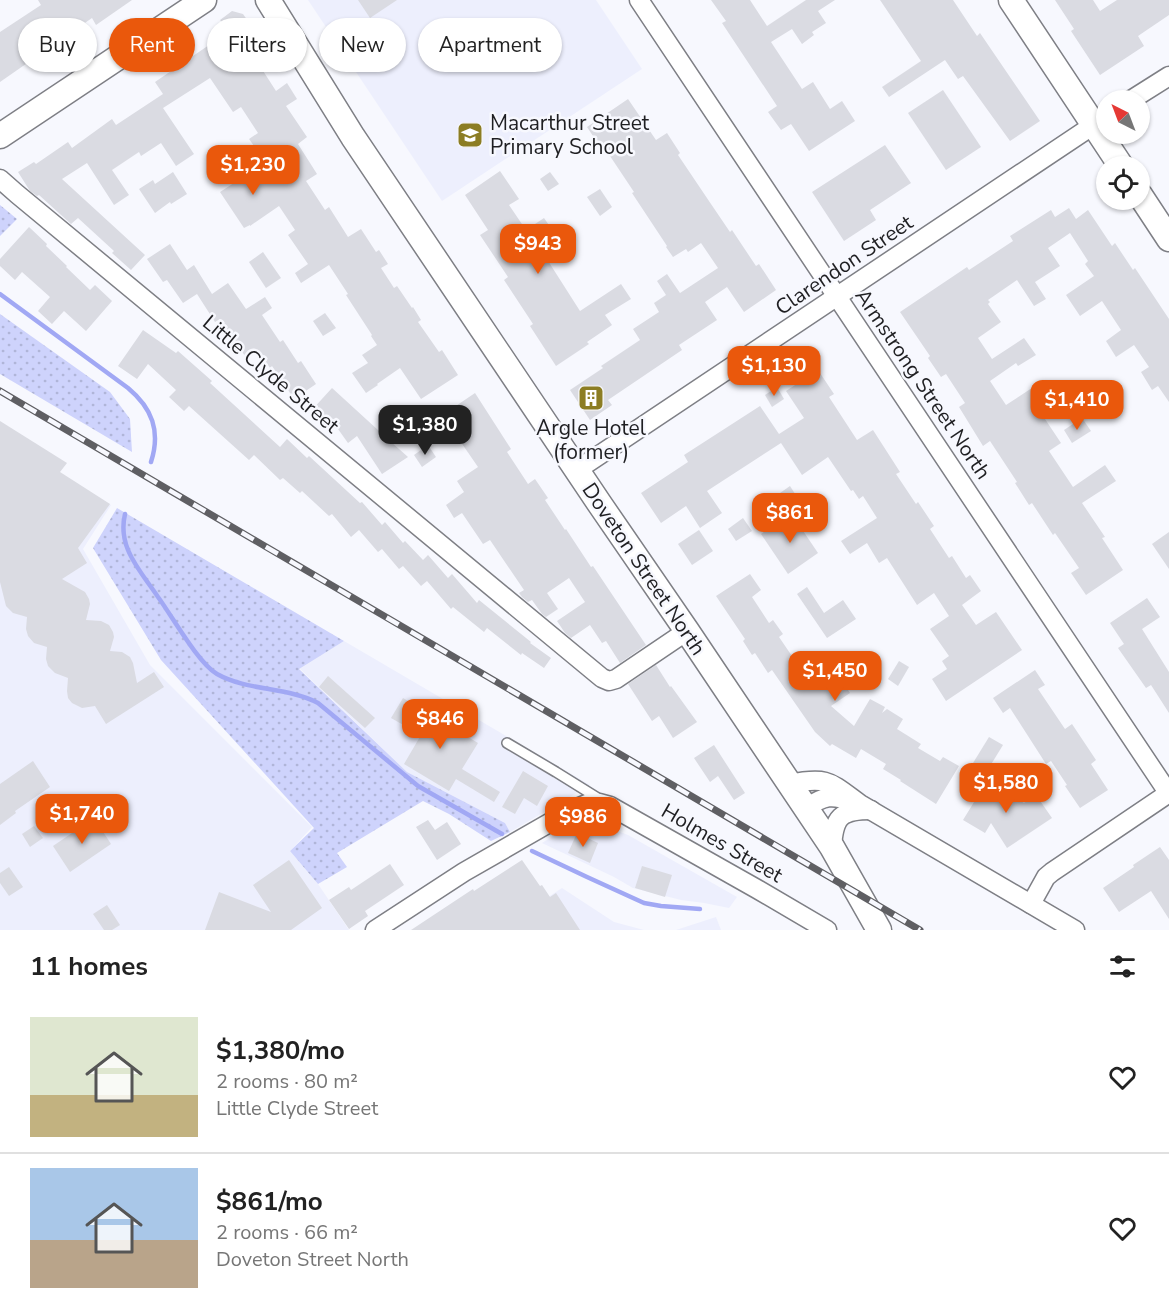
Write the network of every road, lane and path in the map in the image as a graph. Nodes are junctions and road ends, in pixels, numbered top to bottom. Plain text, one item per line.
1 (204, 0) edge
2 (268, 0) edge
3 (639, 0) edge
4 (1011, 0) edge
5 (1169, 76) edge
6 (1147, 90) edge
7 (1096, 116) edge
8 (1096, 124) edge
9 (0, 136) edge
10 (0, 179) edge
11 (1150, 210) edge
12 (1169, 238) edge
13 (837, 296) junction
14 (577, 470) junction
15 (687, 632) junction
16 (507, 743) dead end
17 (789, 784) junction
18 (1169, 793) edge
19 (610, 806) junction
20 (865, 807) junction
21 (806, 808) junction
22 (832, 847) junction
23 (1031, 904) junction
24 (375, 930) edge
25 (827, 930) edge
26 (879, 930) edge
27 (1075, 930) edge

1 - 9 main road
2 - 14 main road, Doveton Street North
3 - 13 street, Armstrong Street North
4 - 7 main road
5 - 6 street
8 - 13 street, Clarendon Street
10 - 15 street, Little Clyde Street
11 - 12 main road
13 - 14 street, Clarendon Street
13 - 18 street, Armstrong Street North
14 - 15 main road, Doveton Street North
15 - 17 main road, Doveton Street North
16 - 19 lane
17 - 20 street
17 - 21 main road, Doveton Street North
18 - 23 street
19 - 24 street, Holmes Street
19 - 25 street, Holmes Street
20 - 21 street
20 - 22 street
20 - 23 street
21 - 22 main road, Doveton Street North
22 - 26 main road, Doveton Street North
23 - 27 street

